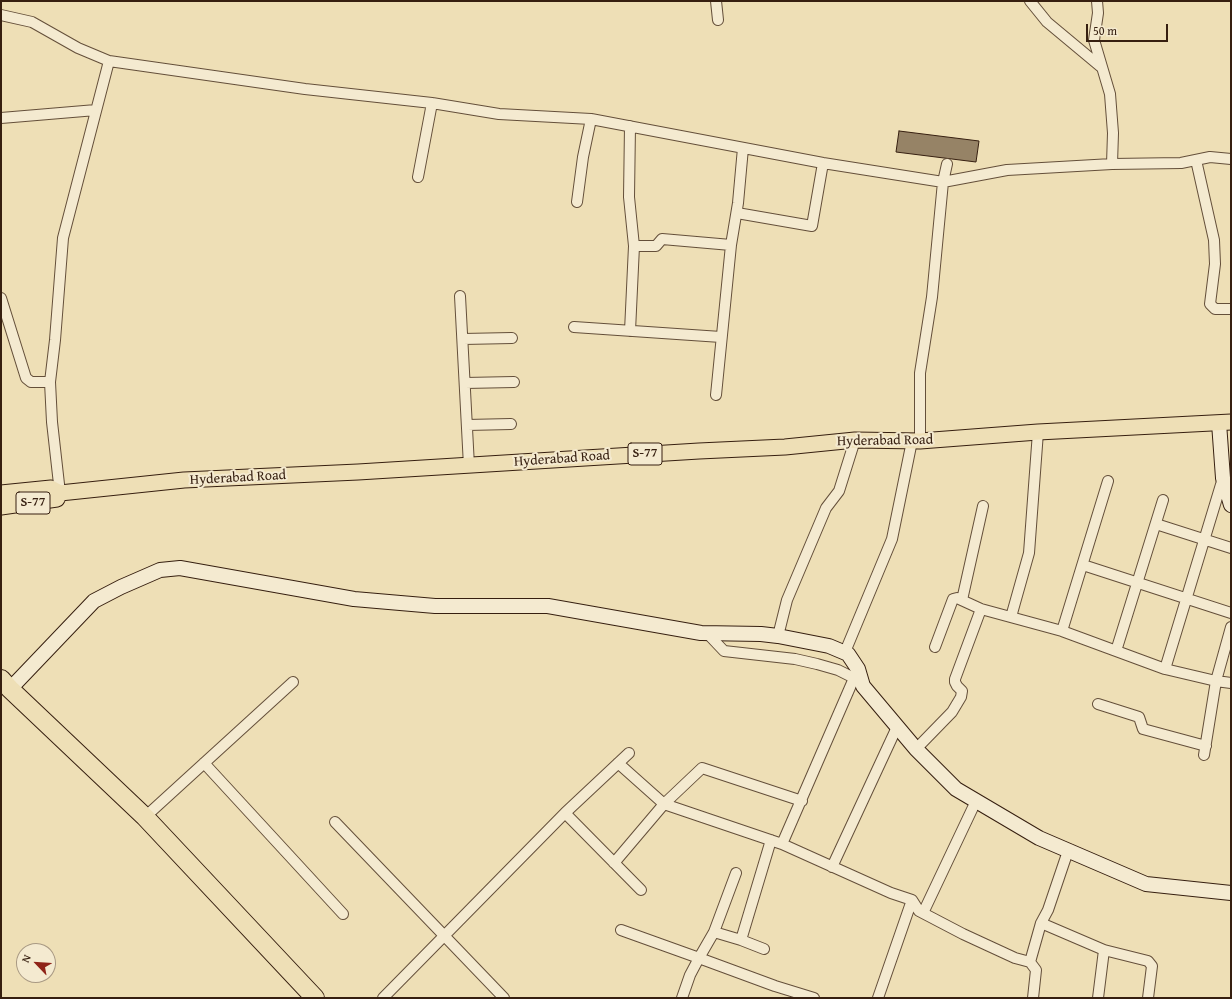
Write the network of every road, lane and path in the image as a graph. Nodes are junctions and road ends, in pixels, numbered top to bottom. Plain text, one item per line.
1 (716, 1) edge
2 (1030, 1) edge
3 (1097, 1) edge
4 (1, 15) edge
5 (718, 20) dead end
6 (108, 61) junction
7 (1101, 67) junction
8 (432, 103) junction
9 (96, 110) junction
10 (1, 118) edge
11 (591, 119) junction
12 (630, 126) junction
13 (743, 148) junction
14 (1231, 159) edge
15 (1196, 160) junction
16 (823, 163) junction
17 (947, 164) dead end
18 (1112, 164) junction
19 (418, 177) dead end
20 (943, 182) junction
21 (577, 202) dead end
22 (737, 213) junction
23 (634, 246) junction
24 (730, 246) junction
25 (460, 296) dead end
26 (1, 298) edge
27 (1231, 309) edge
28 (574, 327) dead end
29 (630, 331) junction
30 (721, 337) junction
31 (512, 338) dead end
32 (462, 339) junction
33 (50, 382) junction
34 (514, 382) dead end
35 (465, 384) junction
36 (716, 394) dead end
37 (1225, 422) edge
38 (511, 424) dead end
39 (467, 425) junction
40 (1038, 432) junction
41 (855, 440) junction
42 (916, 441) junction
43 (469, 466) junction
44 (1223, 478) junction
45 (1108, 481) dead end
46 (1, 493) edge
47 (60, 493) junction
48 (1163, 500) dead end
49 (1231, 505) edge
50 (983, 506) dead end
51 (1, 507) edge
52 (1156, 524) junction
53 (1204, 540) junction
54 (1231, 548) edge
55 (1083, 565) junction
56 (1138, 582) junction
57 (1186, 598) junction
58 (962, 600) junction
59 (981, 609) junction
60 (1231, 613) edge
61 (1011, 617) junction
62 (1231, 627) edge
63 (1062, 631) junction
64 (707, 633) junction
65 (778, 636) junction
66 (934, 647) dead end
67 (1116, 651) junction
68 (845, 652) junction
69 (1165, 669) junction
70 (858, 677) junction
71 (1216, 681) junction
72 (293, 682) dead end
73 (1231, 683) edge
74 (6, 684) edge
75 (1098, 704) dead end
76 (897, 727) junction
77 (916, 749) junction
78 (629, 753) dead end
79 (618, 763) junction
80 (204, 764) junction
81 (802, 801) junction
82 (976, 801) junction
83 (664, 804) junction
84 (565, 813) junction
85 (145, 817) junction
86 (335, 822) dead end
87 (771, 840) junction
88 (782, 844) junction
89 (1068, 851) junction
90 (614, 863) junction
91 (832, 867) junction
92 (736, 873) dead end
93 (641, 890) dead end
94 (1231, 893) edge
95 (912, 900) junction
96 (923, 913) junction
97 (343, 914) dead end
98 (1041, 923) junction
99 (622, 930) dead end
100 (714, 932) junction
101 (445, 935) junction
102 (741, 940) junction
103 (764, 949) dead end
104 (1104, 950) junction
105 (699, 958) junction
106 (1030, 962) junction
107 (315, 998) edge
108 (383, 998) edge
109 (504, 998) edge
110 (682, 998) edge
111 (814, 998) edge
112 (878, 998) edge
113 (1033, 998) edge
114 (1098, 998) edge
115 (1148, 998) edge

1 - 5 street
2 - 7 street
3 - 7 street
4 - 6 street
6 - 8 street
6 - 9 street
7 - 18 street
8 - 11 street
8 - 19 street
9 - 10 street
9 - 33 street
11 - 12 street
11 - 21 street
12 - 13 street
12 - 23 street
13 - 16 street
13 - 22 street
14 - 15 street
15 - 18 street
15 - 27 street
16 - 20 street
16 - 22 street
17 - 20 street
18 - 20 street
20 - 42 street
22 - 24 street
23 - 24 street
23 - 29 street
24 - 30 street
25 - 32 street
26 - 33 street
28 - 29 street
29 - 30 street
30 - 36 street
31 - 32 street
32 - 35 street
33 - 47 street
34 - 35 street
35 - 39 street
37 - 40 main road, Hyderabad Road / S-77
37 - 44 street
38 - 39 street
39 - 43 street
40 - 42 main road, Hyderabad Road / S-77
40 - 61 street
41 - 42 main road, Hyderabad Road / S-77
41 - 43 main road, Hyderabad Road / S-77
41 - 65 street
42 - 68 street
43 - 47 main road, Hyderabad Road / S-77
44 - 49 street
44 - 53 street
45 - 55 street
46 - 47 main road, Hyderabad Road / S-77
47 - 51 main road, Hyderabad Road / S-77
48 - 52 street
50 - 58 street
52 - 53 street
52 - 56 street
53 - 54 street
53 - 57 street
55 - 56 street
55 - 63 street
56 - 57 street
56 - 67 street
57 - 60 street
57 - 69 street
58 - 59 street
58 - 66 street
59 - 61 street
59 - 77 street
61 - 63 street
62 - 71 street
63 - 67 street
64 - 65 street
64 - 70 street
64 - 74 street
65 - 68 street
67 - 69 street
68 - 70 street
69 - 71 street
70 - 76 street
70 - 81 street
71 - 73 street
71 - 75 street
72 - 80 street
74 - 85 highway
76 - 77 street
76 - 91 street
77 - 82 street
78 - 79 street
79 - 83 street
79 - 84 street
80 - 85 street
80 - 97 street
81 - 83 street
81 - 88 street
82 - 89 street
82 - 96 street
83 - 87 street
83 - 90 street
84 - 90 street
84 - 101 street
85 - 107 highway
86 - 101 street
87 - 88 street
87 - 102 street
88 - 91 street
89 - 94 street
89 - 98 street
90 - 93 street
91 - 95 street
92 - 100 street
95 - 96 street
95 - 112 street
96 - 106 street
98 - 104 street
98 - 106 street
99 - 105 street
100 - 102 street
100 - 105 street
101 - 108 street
101 - 109 street
102 - 103 street
104 - 114 street
104 - 115 street
105 - 110 street
105 - 111 street
106 - 113 street

